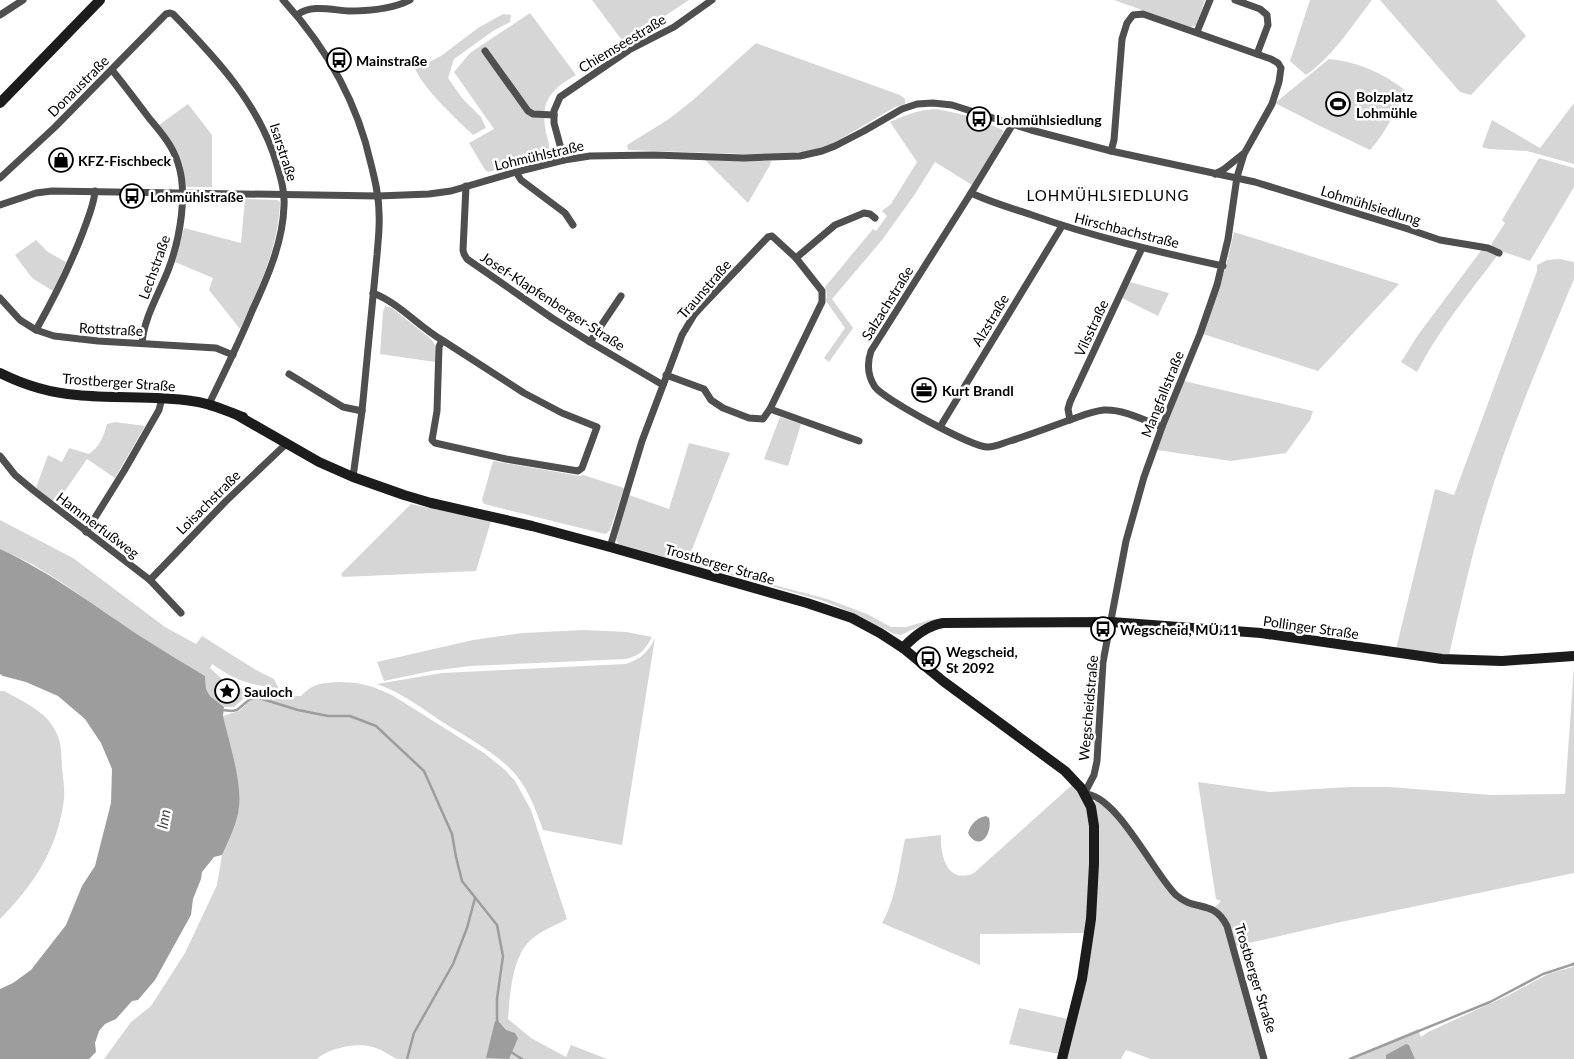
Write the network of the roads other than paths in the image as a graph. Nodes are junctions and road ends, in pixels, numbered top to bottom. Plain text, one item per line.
1 (24, 0) edge
2 (100, 0) edge
3 (283, 0) edge
4 (410, 0) edge
5 (712, 0) edge
6 (1210, 0) edge
7 (1235, 0) edge
8 (173, 14) joint
9 (0, 15) edge
10 (297, 15) junction
11 (1197, 32) junction
12 (485, 50) dead end
13 (1257, 54) junction
14 (112, 70) junction
15 (0, 103) edge
16 (554, 115) junction
17 (1013, 124) junction
18 (1111, 151) junction
19 (1244, 154) junction
20 (564, 160) junction
21 (516, 172) junction
22 (1215, 174) junction
23 (1237, 177) junction
24 (0, 178) edge
25 (466, 186) junction
26 (95, 191) junction
27 (182, 192) junction
28 (971, 192) junction
29 (284, 195) junction
30 (378, 196) junction
31 (0, 205) edge
32 (875, 218) dead end
33 (573, 226) dead end
34 (1062, 226) junction
35 (1142, 248) junction
36 (1499, 253) dead end
37 (796, 258) junction
38 (1223, 266) junction
39 (374, 293) junction
40 (621, 296) dead end
41 (0, 298) edge
42 (36, 330) junction
43 (442, 340) junction
44 (590, 342) junction
45 (142, 343) junction
46 (233, 355) junction
47 (0, 373) edge
48 (289, 374) dead end
49 (666, 374) junction
50 (663, 385) junction
51 (162, 398) junction
52 (209, 404) junction
53 (770, 409) junction
54 (362, 411) junction
55 (237, 415) junction
56 (1070, 420) junction
57 (1162, 426) junction
58 (940, 427) junction
59 (859, 441) dead end
60 (286, 444) junction
61 (302, 452) junction
62 (0, 456) edge
63 (353, 477) junction
64 (86, 532) junction
65 (610, 547) junction
66 (150, 580) junction
67 (181, 613) dead end
68 (1111, 622) junction
69 (903, 648) junction
70 (1574, 656) edge
71 (1084, 794) junction
72 (1062, 1059) edge
73 (1264, 1059) edge

1 - 9 street
2 - 15 main road
3 - 10 street
4 - 10 street
5 - 16 street, Chiemseestraße
6 - 11 street
7 - 13 street
8 - 14 street, Donaustraße
8 - 29 street, Isarstraße
10 - 30 street
11 - 13 street
11 - 18 street
12 - 16 street
13 - 19 street
14 - 24 street, Donaustraße
14 - 27 street, Lechstraße
16 - 20 street
17 - 18 street, Lohmühlsiedlung
17 - 20 street, Lohmühlstraße
17 - 28 street, Salzachstraße
18 - 22 street, Lohmühlsiedlung
19 - 22 street
19 - 23 street
20 - 21 street, Lohmühlstraße
21 - 25 street, Lohmühlstraße
21 - 33 street
22 - 23 street, Lohmühlsiedlung
23 - 36 street, Lohmühlsiedlung
23 - 38 street, Mangfallstraße
25 - 30 street, Lohmühlstraße
25 - 44 street, Josef-Klapfenberger-Straße
26 - 27 street, Lohmühlstraße
26 - 31 street, Lohmühlstraße
26 - 42 street
27 - 29 street, Lohmühlstraße
27 - 45 street, Lechstraße
28 - 34 street, Hirschbachstraße
28 - 58 street, Salzachstraße
29 - 30 street, Lohmühlstraße
29 - 46 street, Isarstraße
30 - 39 street
32 - 37 street
34 - 35 street, Hirschbachstraße
34 - 58 street, Alzstraße
35 - 38 street, Hirschbachstraße
35 - 56 street, Vilsstraße
37 - 49 street, Traunstraße
37 - 53 street
38 - 57 street, Mangfallstraße
39 - 43 street
39 - 54 street
40 - 44 street
41 - 42 street, Rottstraße
42 - 45 street, Rottstraße
43 - 43 street
44 - 50 street, Josef-Klapfenberger-Straße
45 - 46 street, Rottstraße
46 - 52 street, Isarstraße
47 - 51 main road, Trostberger Straße
48 - 54 street
49 - 50 street, Traunstraße
49 - 53 street
50 - 65 street, Traunstraße
51 - 52 main road, Trostberger Straße
51 - 64 street
52 - 55 main road, Trostberger Straße
53 - 59 street
54 - 63 street
55 - 60 main road, Trostberger Straße
55 - 61 main road, Trostberger Straße
56 - 57 street, Salzachstraße
56 - 58 street, Salzachstraße
57 - 68 street, Mangfallstraße
60 - 61 main road, Trostberger Straße
60 - 66 street, Loisachstraße
61 - 63 main road, Trostberger Straße
62 - 64 street, Hammerfußweg
63 - 65 main road, Trostberger Straße
64 - 66 street, Hammerfußweg
65 - 69 main road, Trostberger Straße
66 - 67 street, Hammerfußweg
68 - 69 main road, Pollinger Straße
68 - 70 main road, Pollinger Straße
68 - 71 street, Wegscheidstraße
69 - 71 main road, Trostberger Straße
71 - 72 main road, Trostberger Straße
71 - 73 street, Trostberger Straße

